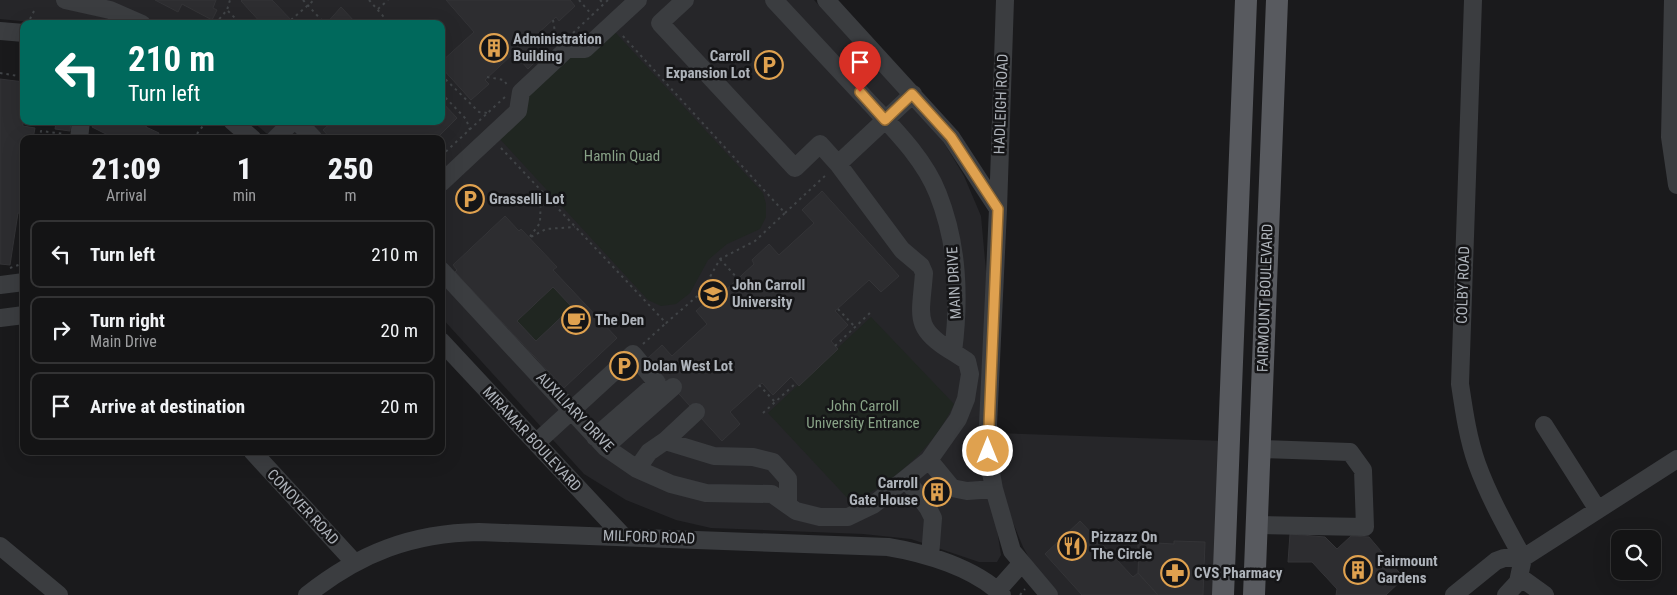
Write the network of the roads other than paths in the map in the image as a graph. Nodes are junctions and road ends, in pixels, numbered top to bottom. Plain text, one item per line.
1 (65, 0) edge
2 (638, 0) edge
3 (685, 0) edge
4 (774, 0) edge
5 (826, 0) edge
6 (1005, 0) edge
7 (1246, 0) edge
8 (1277, 0) edge
9 (1473, 0) edge
10 (1673, 0) edge
11 (133, 20) edge
12 (20, 27) edge
13 (0, 31) edge
14 (912, 94) junction
15 (885, 120) junction
16 (236, 125) edge
17 (289, 125) edge
18 (301, 125) edge
19 (248, 135) edge
20 (279, 135) edge
21 (310, 135) edge
22 (838, 164) junction
23 (445, 179) edge
24 (1677, 185) edge
25 (998, 209) junction
26 (445, 274) edge
27 (20, 282) edge
28 (0, 285) edge
29 (20, 316) edge
30 (0, 318) edge
31 (445, 345) edge
32 (953, 352) junction
33 (673, 387) dead end
34 (571, 411) junction
35 (696, 412) dead end
36 (1544, 425) dead end
37 (665, 441) junction
38 (600, 442) junction
39 (536, 443) junction
40 (1260, 449) junction
41 (256, 455) edge
42 (1677, 459) edge
43 (929, 460) junction
44 (637, 469) junction
45 (906, 479) junction
46 (994, 489) junction
47 (788, 505) junction
48 (1598, 510) junction
49 (1257, 525) junction
50 (623, 536) junction
51 (0, 546) edge
52 (930, 557) junction
53 (1523, 558) junction
54 (354, 562) junction
55 (1021, 564) junction
56 (1520, 577) junction
57 (999, 593) edge
58 (60, 595) edge
59 (307, 595) edge
60 (1049, 595) edge
61 (1223, 595) edge
62 (1254, 595) edge
63 (1454, 595) edge
64 (1506, 595) edge
65 (1545, 595) edge

1 - 11 street
2 - 23 street
3 - 22 street
4 - 15 street, MAIN DRIVE
5 - 14 street
6 - 25 street, HADLEIGH ROAD
7 - 61 main road, FAIRMOUNT BOULEVARD
8 - 40 main road, FAIRMOUNT BOULEVARD
9 - 53 street, COLBY ROAD
10 - 24 street
12 - 13 street
14 - 15 street
14 - 25 street
15 - 22 street
15 - 32 street, MAIN DRIVE
16 - 19 street
17 - 20 street
18 - 21 street
22 - 32 street
25 - 46 street, HADLEIGH ROAD
26 - 34 street, AUXILIARY DRIVE
27 - 28 street
29 - 30 street
31 - 39 street, MIRAMAR BOULEVARD
32 - 43 street
33 - 38 street
34 - 38 street, AUXILIARY DRIVE
34 - 38 street
34 - 39 street
35 - 37 street
36 - 48 street
37 - 44 street
37 - 47 street
38 - 44 street, AUXILIARY DRIVE
39 - 50 street, MIRAMAR BOULEVARD
40 - 49 main road, FAIRMOUNT BOULEVARD
40 - 49 street
41 - 54 street, CONOVER ROAD
42 - 48 street
43 - 45 street, AUXILIARY DRIVE
43 - 46 street
44 - 47 street, AUXILIARY DRIVE
45 - 47 street, AUXILIARY DRIVE
45 - 52 street
46 - 55 street, HADLEIGH ROAD
48 - 53 street
49 - 62 main road, FAIRMOUNT BOULEVARD
50 - 52 street, MILFORD ROAD
50 - 54 street, MILFORD ROAD
51 - 58 street
52 - 57 street, MILFORD ROAD
53 - 56 street
53 - 63 street
54 - 59 street, MILFORD ROAD
55 - 57 street
55 - 60 street, HADLEIGH ROAD
56 - 64 street
56 - 65 street

